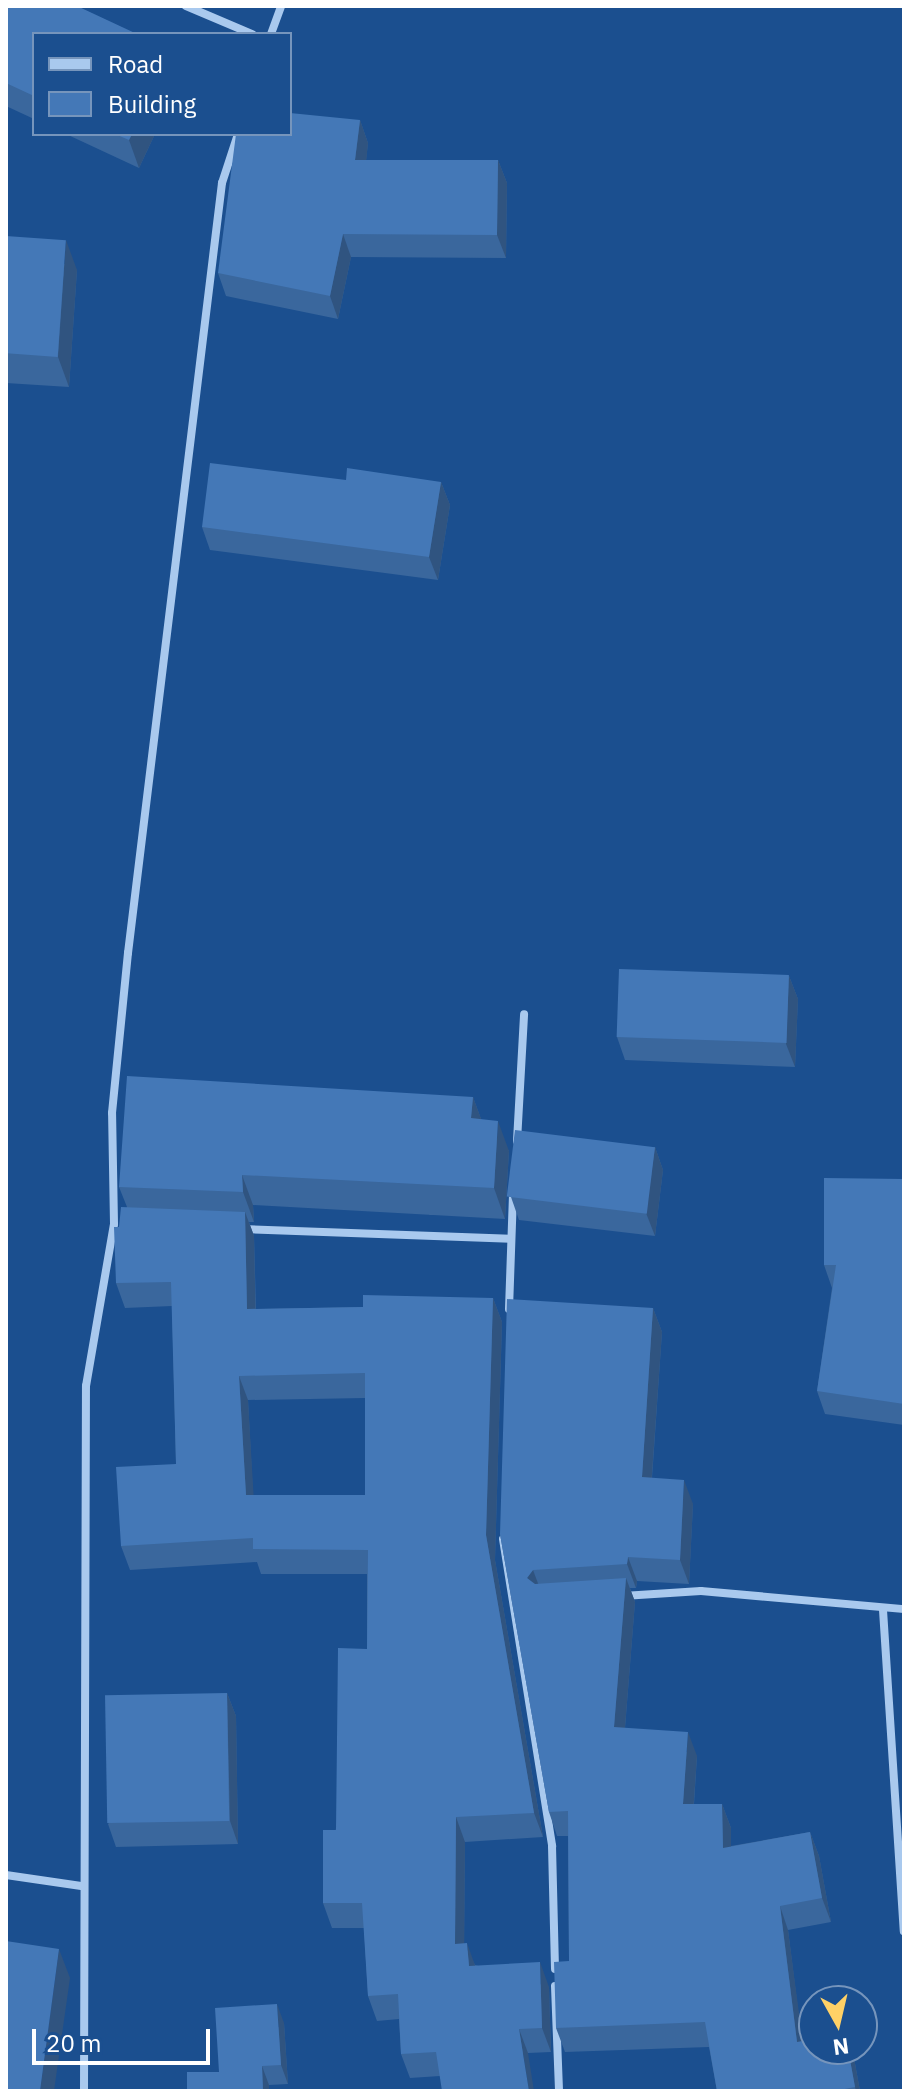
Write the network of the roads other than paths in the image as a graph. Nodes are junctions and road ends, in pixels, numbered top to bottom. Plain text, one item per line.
1 (186, 6) edge
2 (281, 6) edge
3 (247, 32) edge
4 (272, 32) edge
5 (237, 136) edge
6 (524, 1014) dead end
7 (516, 1149) edge
8 (514, 1179) edge
9 (114, 1224) junction
10 (130, 1224) edge
11 (225, 1228) edge
12 (511, 1239) junction
13 (508, 1328) edge
14 (503, 1528) edge
15 (606, 1597) edge
16 (904, 1609) edge
17 (883, 1610) junction
18 (6, 1875) edge
19 (81, 1886) junction
20 (904, 1931) edge
21 (84, 2091) edge
22 (559, 2091) edge

1 - 3 street
2 - 4 street
5 - 9 street
6 - 7 street
8 - 12 street
9 - 10 street
9 - 19 street
11 - 12 street
12 - 13 street
14 - 22 street
15 - 17 street
16 - 17 street
17 - 20 street
18 - 19 street
19 - 21 street

